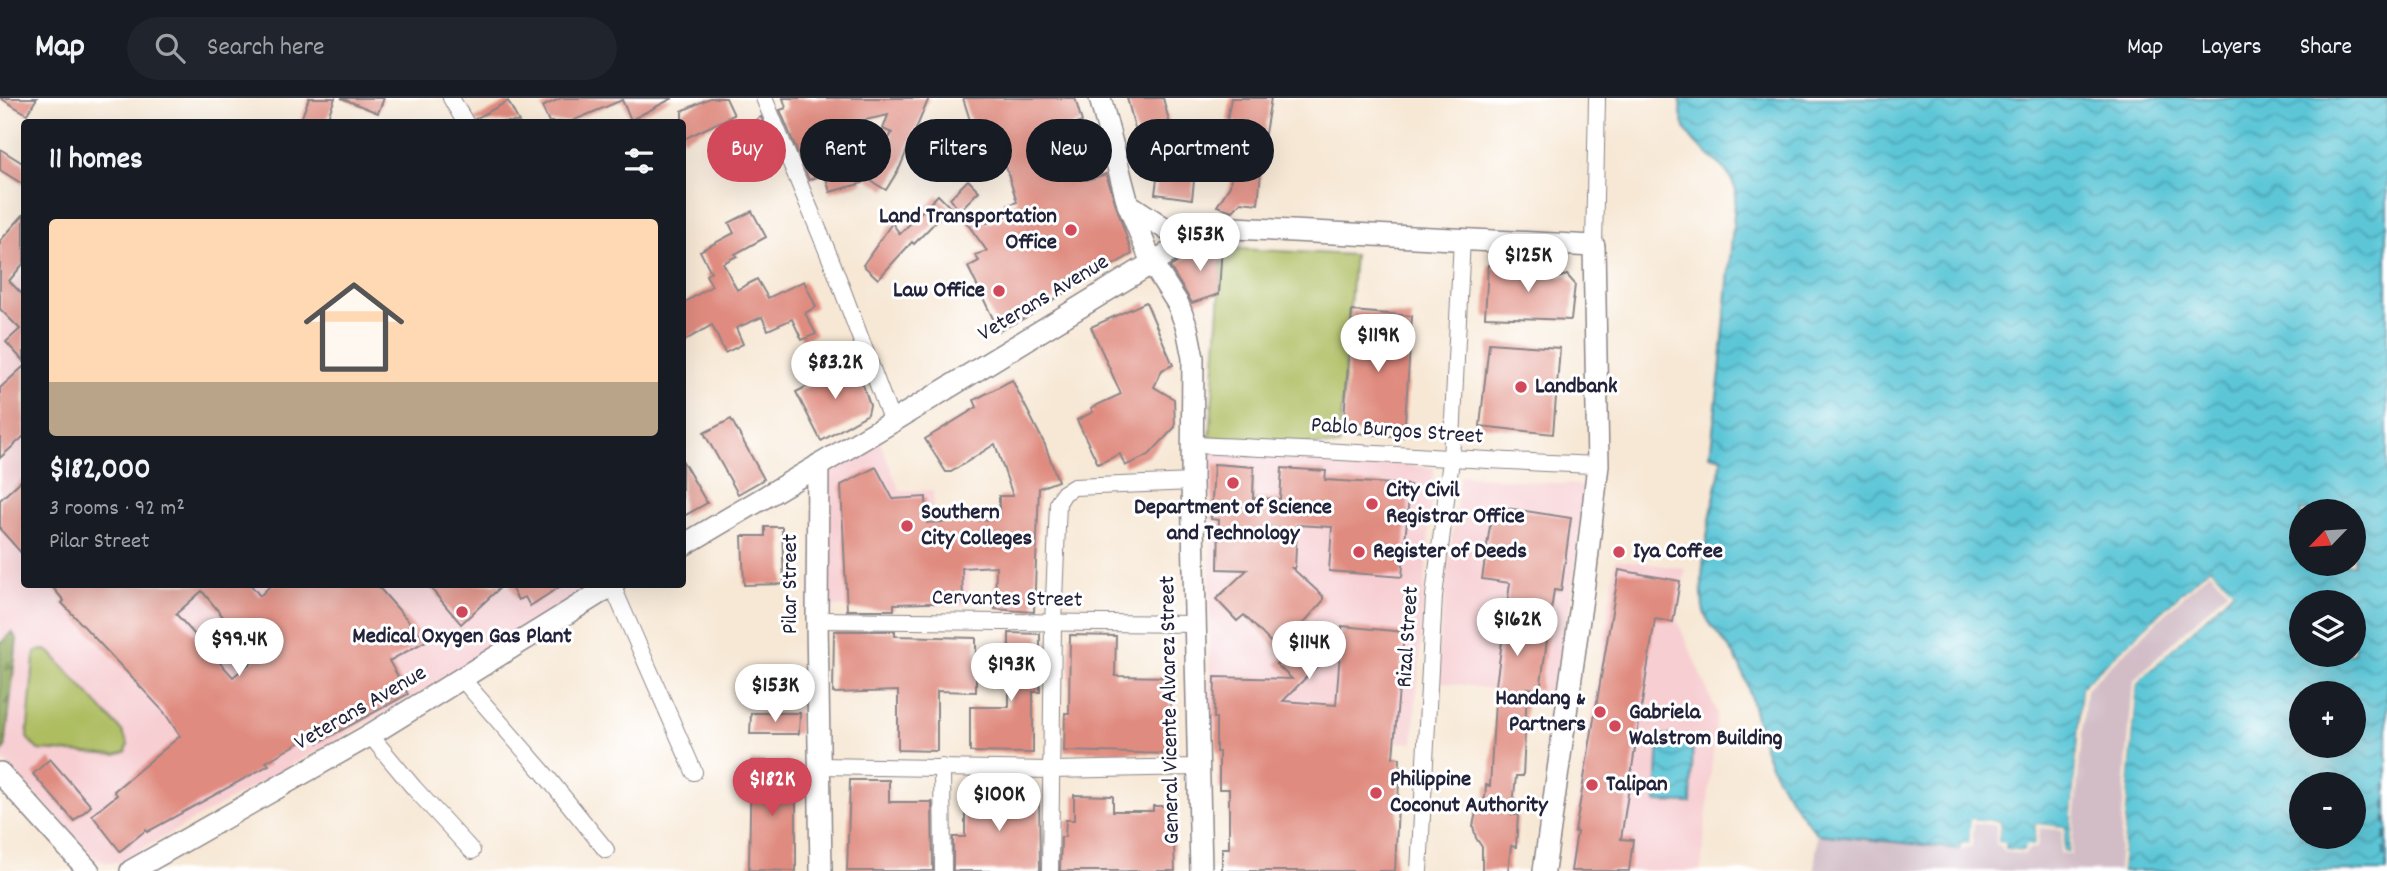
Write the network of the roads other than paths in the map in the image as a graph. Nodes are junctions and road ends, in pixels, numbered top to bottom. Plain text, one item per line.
1 (451, 98) edge
2 (764, 98) edge
3 (1100, 98) edge
4 (1597, 98) edge
5 (464, 119) edge
6 (1128, 204) junction
7 (1462, 239) junction
8 (1186, 242) junction
9 (1594, 246) junction
10 (1152, 264) junction
11 (892, 422) junction
12 (1193, 444) junction
13 (1451, 460) junction
14 (818, 465) junction
15 (1598, 465) junction
16 (1192, 482) junction
17 (686, 544) edge
18 (608, 588) edge
19 (614, 588) edge
20 (817, 620) junction
21 (1053, 624) junction
22 (1195, 624) junction
23 (463, 680) junction
24 (370, 735) junction
25 (819, 765) junction
26 (942, 767) junction
27 (1198, 768) junction
28 (1051, 770) junction
29 (694, 772) dead end
30 (0, 773) edge
31 (606, 849) dead end
32 (472, 851) dead end
33 (89, 871) edge
34 (131, 871) edge
35 (821, 871) edge
36 (943, 871) edge
37 (1050, 871) edge
38 (1201, 871) edge
39 (1419, 871) edge
40 (1544, 871) edge

1 - 5 street
2 - 11 street
3 - 6 main road, General Vicente Alvarez Street
4 - 9 street
6 - 8 main road
6 - 10 main road, General Vicente Alvarez Street
7 - 8 main road, Veterans Avenue
7 - 9 main road, Veterans Avenue
7 - 13 street, Rizal Street
8 - 10 main road, Veterans Avenue
9 - 15 main road
10 - 11 main road, Veterans Avenue
10 - 12 main road, General Vicente Alvarez Street
11 - 14 main road, Veterans Avenue
12 - 13 street, Pablo Burgos Street
12 - 16 main road, General Vicente Alvarez Street
13 - 15 street, Pablo Burgos Street
13 - 39 street, Rizal Street
14 - 17 main road, Veterans Avenue
14 - 20 main road, Pilar Street
15 - 40 main road
16 - 21 street
16 - 22 main road, General Vicente Alvarez Street
18 - 23 main road, Veterans Avenue
19 - 29 street
20 - 21 street, Cervantes Street
20 - 25 main road, Pilar Street
21 - 22 street, Cervantes Street
21 - 28 street
22 - 27 main road, General Vicente Alvarez Street
23 - 24 main road, Veterans Avenue
23 - 31 street
24 - 32 street
24 - 34 main road, Veterans Avenue
25 - 26 street
25 - 35 main road, Pilar Street
26 - 28 street
26 - 36 street
27 - 28 street
27 - 38 main road, General Vicente Alvarez Street
28 - 37 street
30 - 33 main road

